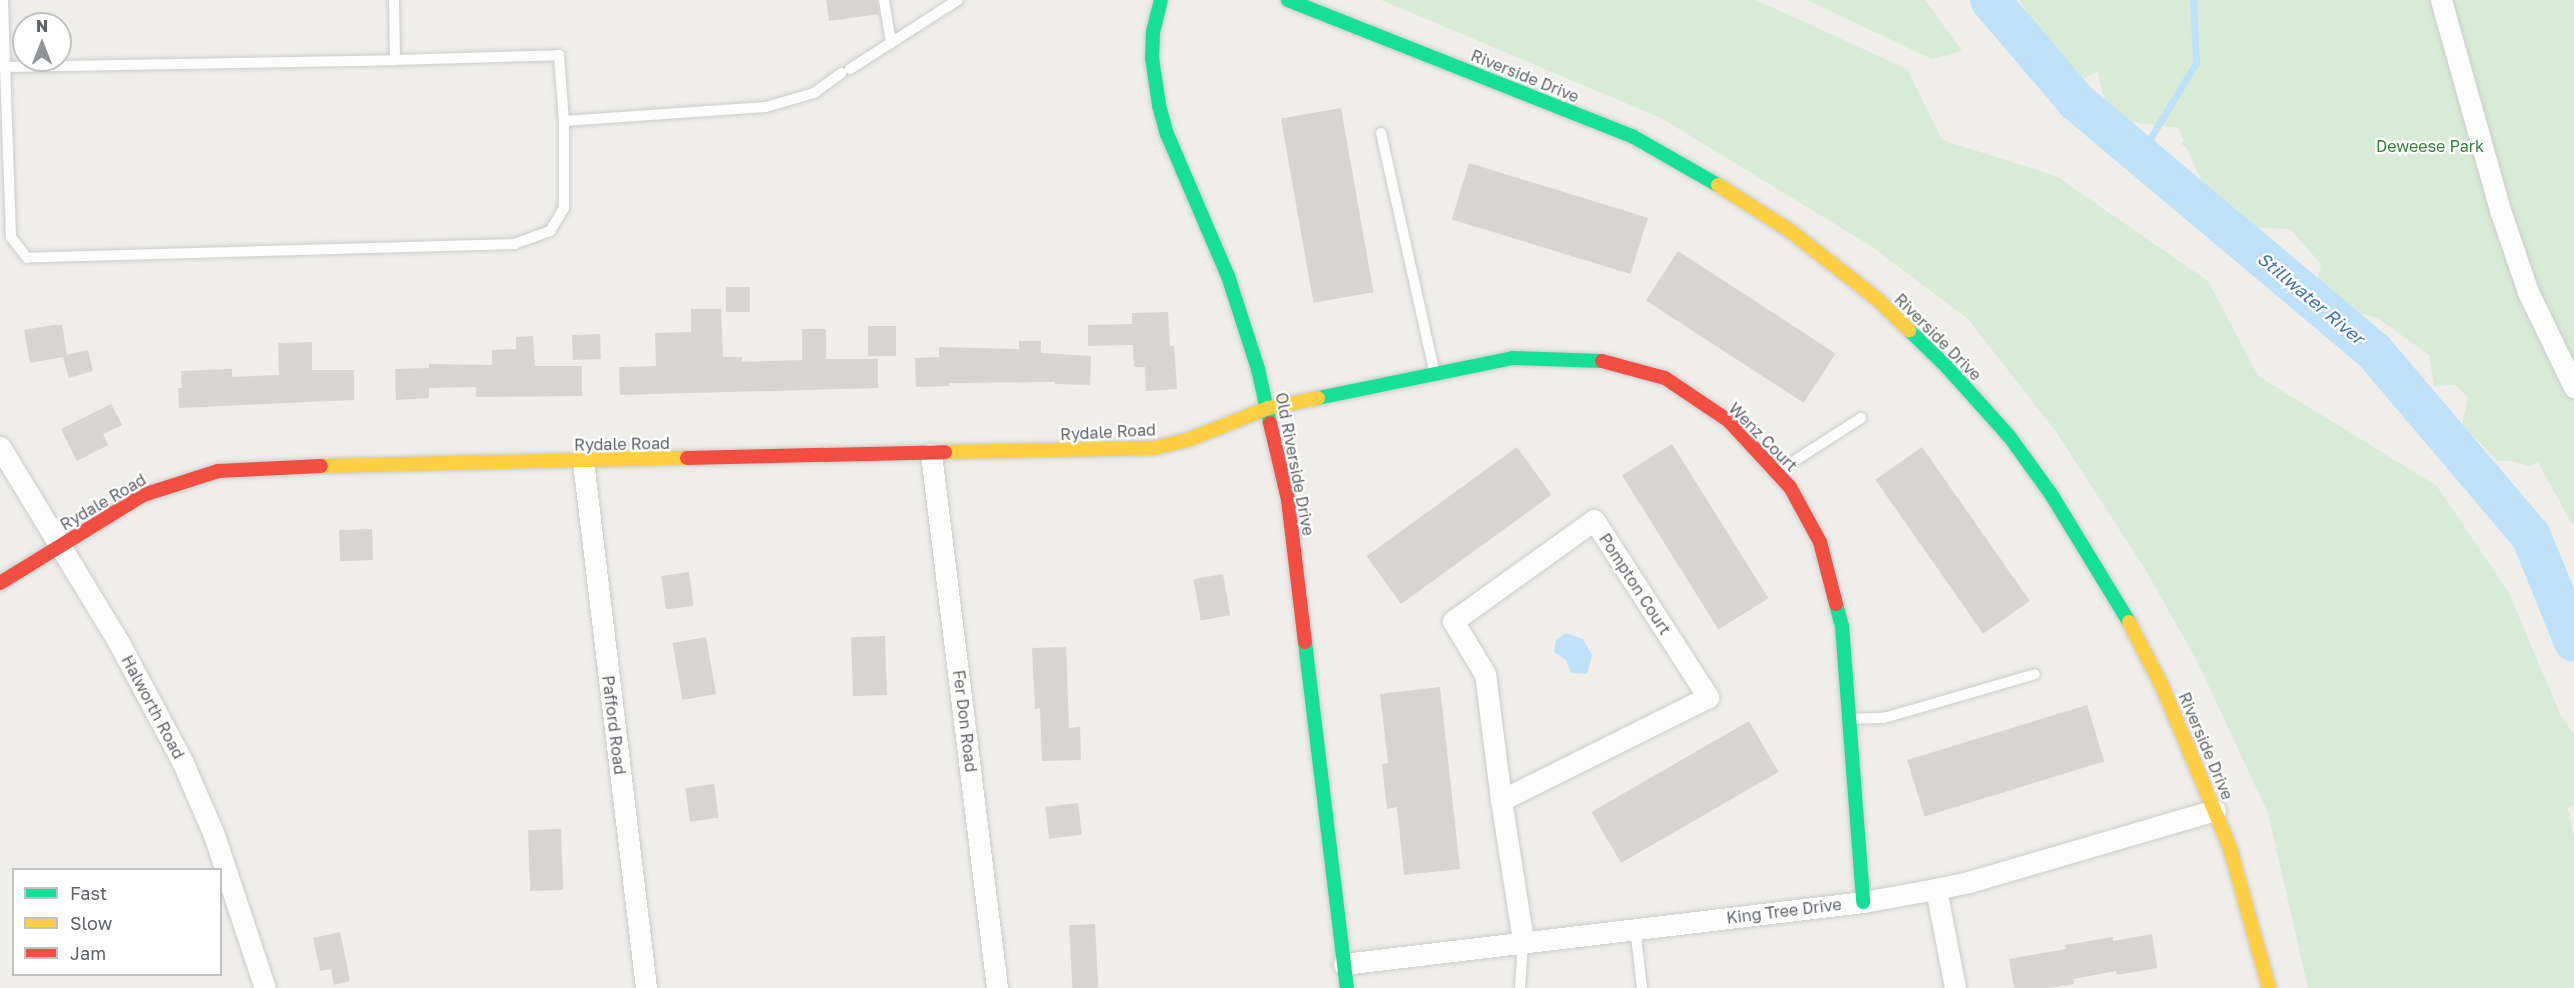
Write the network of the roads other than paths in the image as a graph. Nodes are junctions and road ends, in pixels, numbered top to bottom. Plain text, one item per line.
1 (3, 0) edge
2 (394, 0) edge
3 (884, 0) edge
4 (958, 0) edge
5 (1161, 0) edge
6 (1288, 0) edge
7 (2441, 0) edge
8 (946, 4) edge
9 (891, 43) junction
10 (395, 60) junction
11 (3, 67) edge
12 (564, 121) junction
13 (1382, 133) dead end
14 (1435, 374) junction
15 (2574, 387) edge
16 (1268, 408) junction
17 (1861, 418) dead end
18 (0, 447) edge
19 (931, 454) junction
20 (583, 461) junction
21 (1776, 472) junction
22 (60, 546) junction
23 (0, 584) edge
24 (2036, 674) dead end
25 (1849, 719) junction
26 (1501, 800) junction
27 (2215, 810) junction
28 (1936, 889) junction
29 (1863, 902) junction
30 (1635, 928) junction
31 (1523, 941) junction
32 (1344, 964) junction
33 (266, 988) edge
34 (646, 988) edge
35 (996, 988) edge
36 (1347, 988) edge
37 (1520, 988) edge
38 (1642, 988) edge
39 (1955, 988) edge
40 (2269, 988) edge

1 - 11 lane
2 - 10 lane
3 - 9 lane
4 - 8 lane
5 - 16 street, Old Riverside Drive
6 - 27 street, Riverside Drive
7 - 15 street
8 - 9 lane
9 - 12 lane
10 - 11 lane
10 - 12 lane
11 - 12 lane
13 - 14 lane
14 - 16 street, Wenz Court
14 - 21 street, Wenz Court
16 - 19 street, Rydale Road
16 - 32 street, Old Riverside Drive
17 - 21 lane
18 - 22 street, Halworth Road
19 - 20 street, Rydale Road
19 - 35 street, Fer Don Road
20 - 22 street, Rydale Road
20 - 34 street, Pafford Road
21 - 25 street, Wenz Court
22 - 23 street, Rydale Road
22 - 33 street, Halworth Road
24 - 25 lane
25 - 29 street, Wenz Court
26 - 26 street, Pompton Court
26 - 31 street, Pompton Court
27 - 28 street, King Tree Drive
27 - 40 street, Riverside Drive
28 - 29 street, King Tree Drive
28 - 39 street
29 - 30 street, King Tree Drive
30 - 31 street, King Tree Drive
30 - 38 lane
31 - 32 street, King Tree Drive
31 - 37 lane
32 - 36 street, Old Riverside Drive

